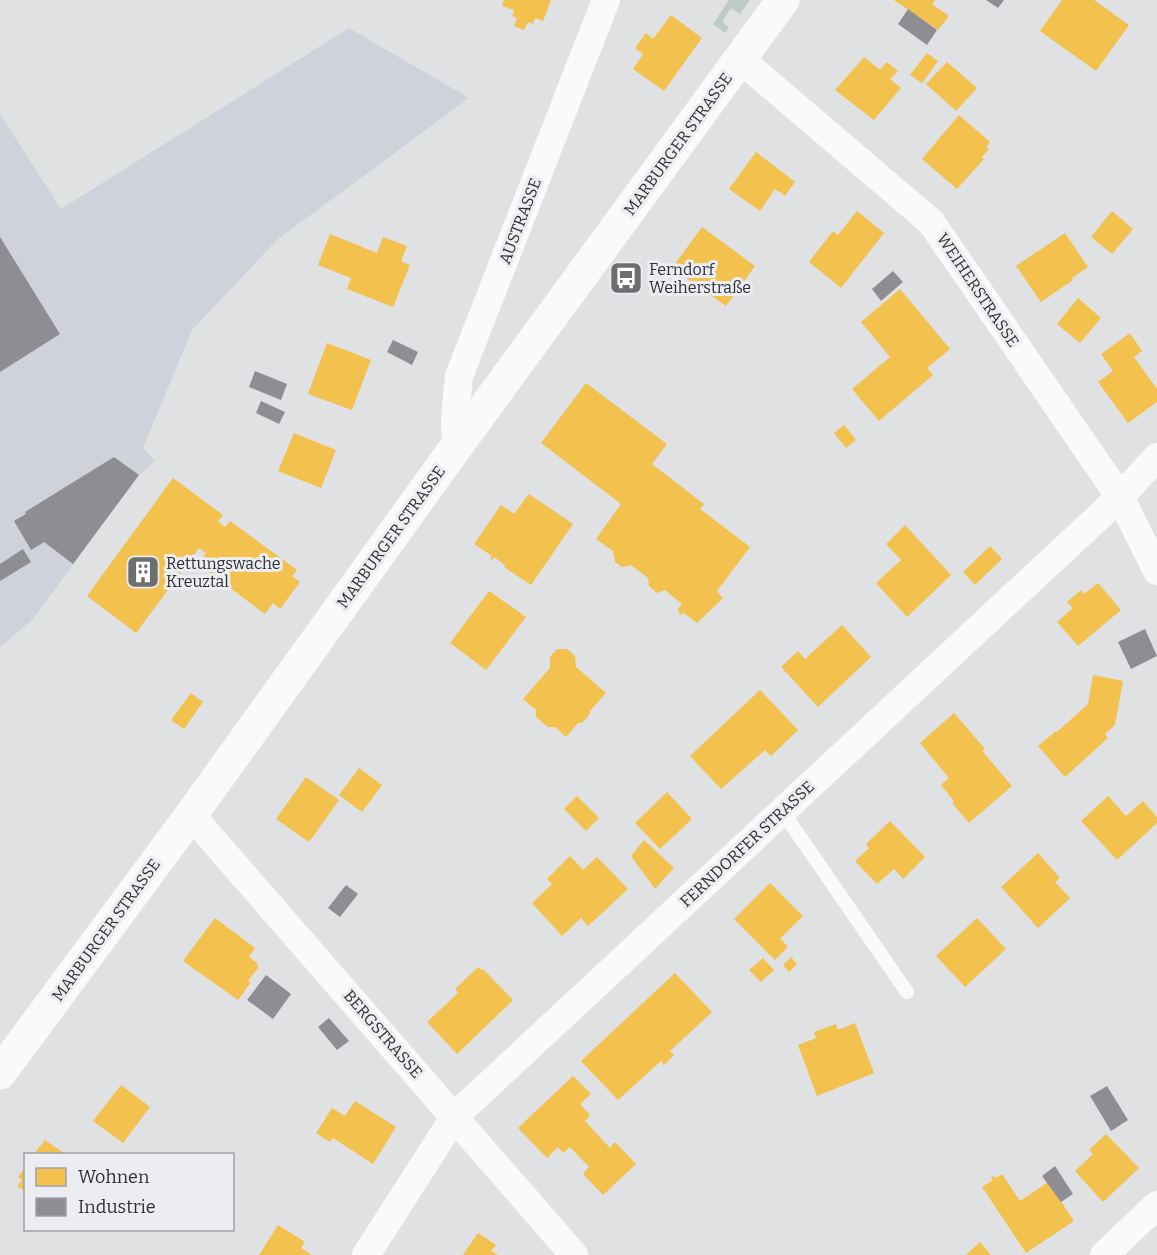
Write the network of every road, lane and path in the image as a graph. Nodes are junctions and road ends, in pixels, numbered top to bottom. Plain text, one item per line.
1 (606, 0) edge
2 (783, 0) edge
3 (740, 59) junction
4 (456, 447) junction
5 (1157, 457) edge
6 (1120, 497) junction
7 (1157, 570) edge
8 (782, 812) junction
9 (191, 815) junction
10 (907, 992) dead end
11 (0, 1073) edge
12 (455, 1116) junction
13 (1157, 1205) edge
14 (366, 1255) edge
15 (574, 1255) edge
16 (1104, 1255) edge

1 - 4 street, AUSTRASSE
2 - 3 main road, MARBURGER STRASSE
3 - 4 main road, MARBURGER STRASSE
3 - 6 street, WEIHERSTRASSE
4 - 9 main road, MARBURGER STRASSE
5 - 6 street, FERNDORFER STRASSE
6 - 7 street, WEIHERSTRASSE
6 - 8 street, FERNDORFER STRASSE
8 - 10 lane
8 - 12 street, FERNDORFER STRASSE
9 - 11 main road, MARBURGER STRASSE
9 - 12 street, BERGSTRASSE
12 - 14 street, FERNDORFER STRASSE
12 - 15 street, BERGSTRASSE
13 - 16 street

